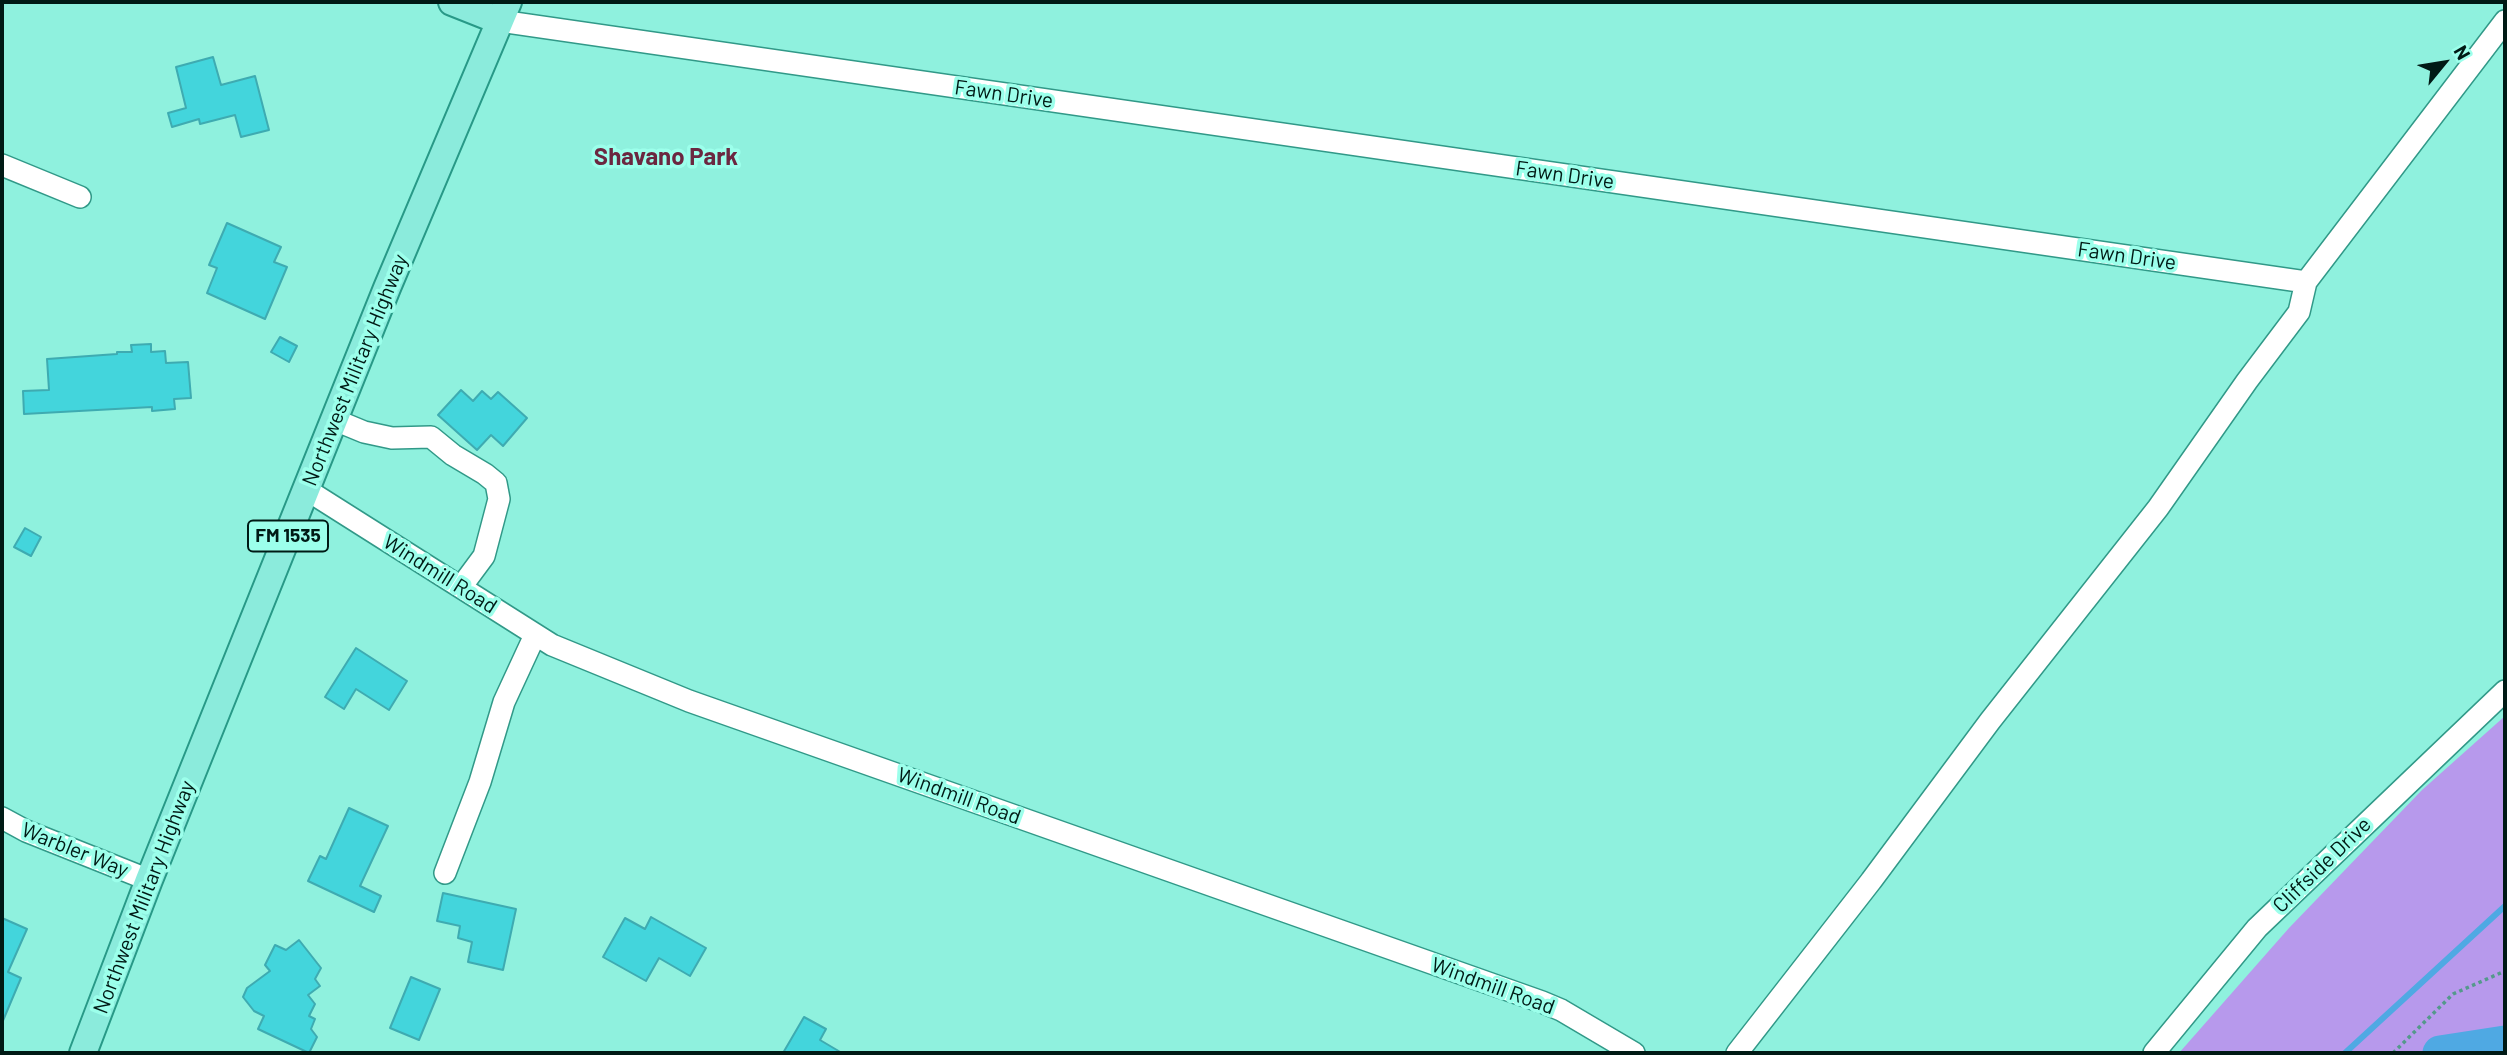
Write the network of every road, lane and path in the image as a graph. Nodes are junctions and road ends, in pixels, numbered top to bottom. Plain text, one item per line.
1 (453, 2) edge
2 (504, 11) edge
3 (2505, 21) edge
4 (2, 165) edge
5 (80, 197) dead end
6 (2306, 282) junction
7 (335, 420) junction
8 (307, 490) junction
9 (461, 587) junction
10 (536, 635) junction
11 (2505, 691) edge
12 (2, 818) edge
13 (445, 873) dead end
14 (149, 880) junction
15 (2505, 971) edge
16 (83, 1053) edge
17 (1634, 1053) edge
18 (1737, 1053) edge
19 (2154, 1053) edge
20 (2393, 1053) edge

1 - 2 main road
2 - 6 street, Fawn Drive
2 - 7 main road, Northwest Military Highway / FM 1535
3 - 6 street
4 - 5 street
6 - 18 street
7 - 8 main road, Northwest Military Highway / FM 1535
7 - 9 street
8 - 9 street, Windmill Road
8 - 14 main road, Northwest Military Highway / FM 1535
9 - 10 street, Windmill Road
10 - 13 street
10 - 17 street, Windmill Road
11 - 19 street, Cliffside Drive
12 - 14 street, Warbler Way
14 - 16 main road, Northwest Military Highway / FM 1535
15 - 20 path

